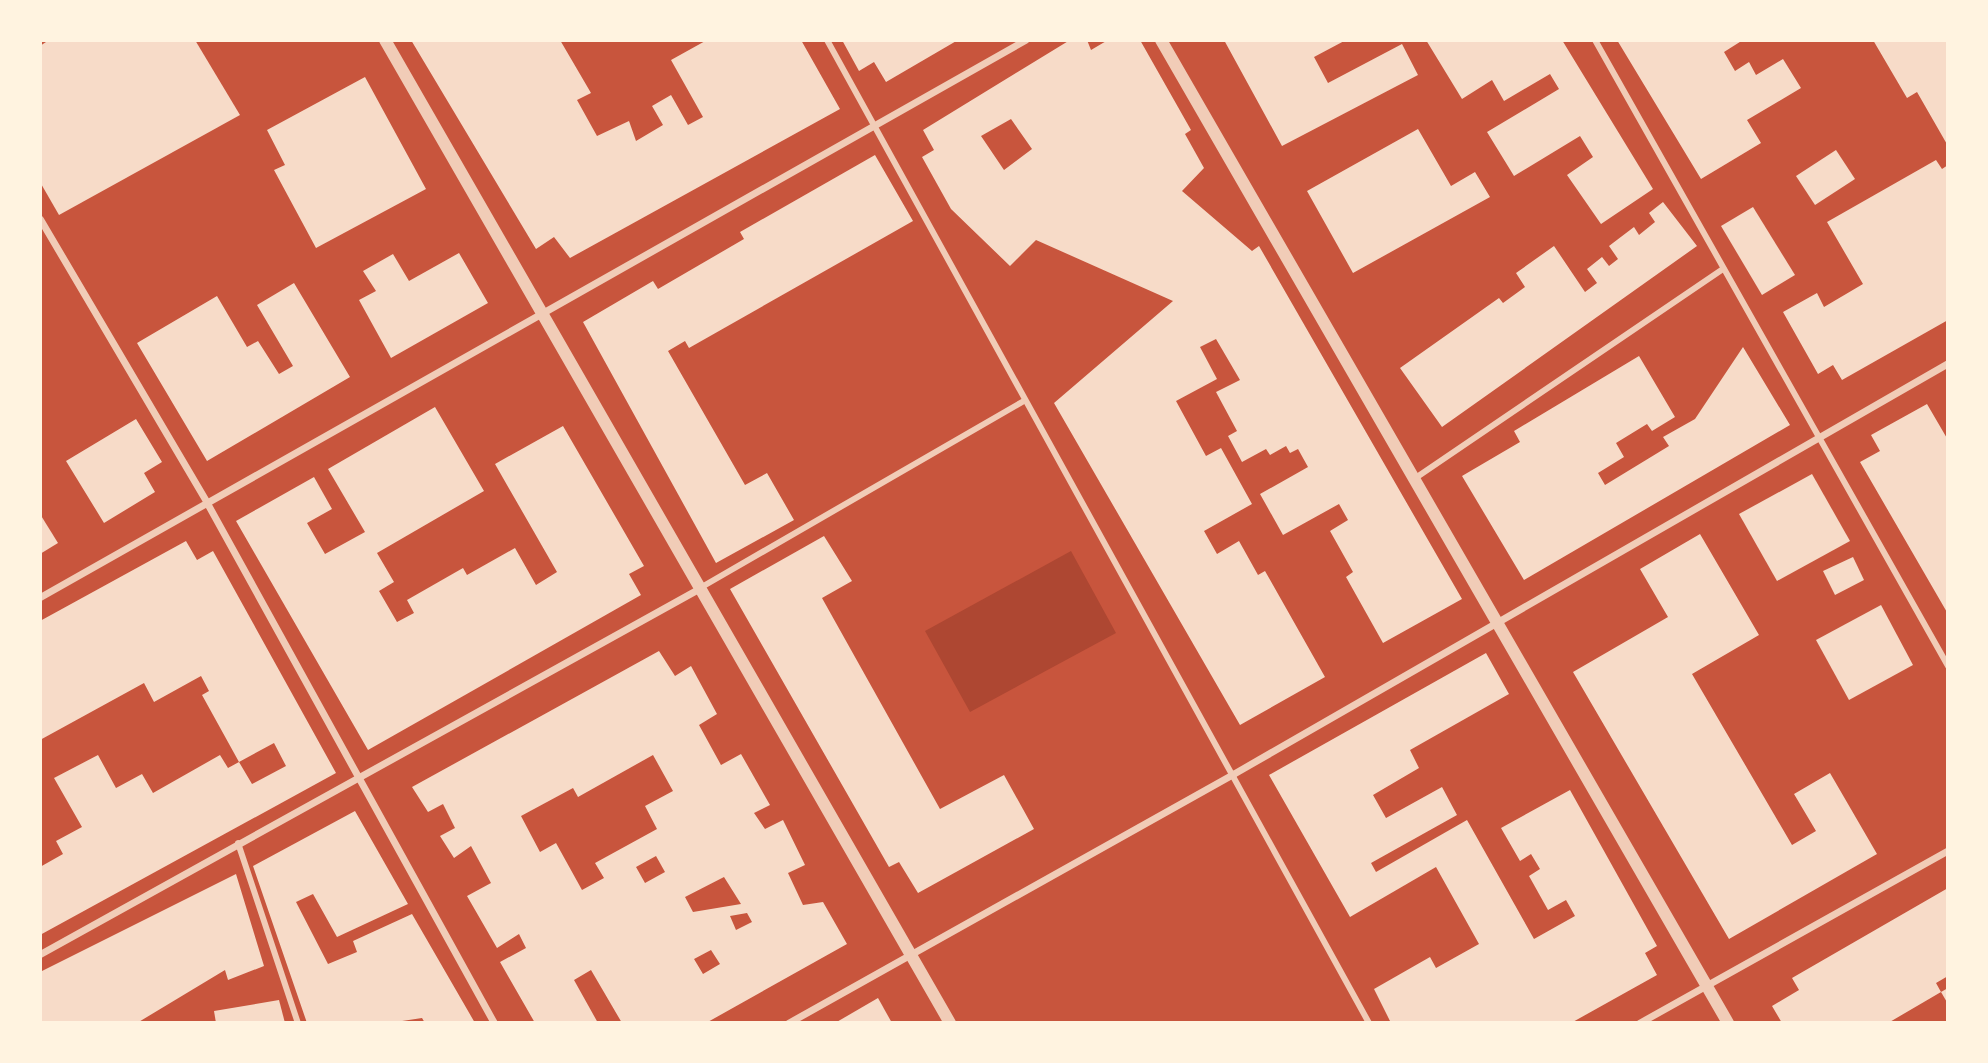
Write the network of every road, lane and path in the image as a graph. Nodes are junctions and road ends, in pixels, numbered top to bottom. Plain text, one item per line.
1 (385, 40) edge
2 (827, 40) edge
3 (1026, 40) edge
4 (1161, 40) edge
5 (1595, 40) edge
6 (874, 127) junction
7 (40, 219) edge
8 (1723, 268) junction
9 (543, 314) junction
10 (1948, 363) edge
11 (1026, 400) junction
12 (1817, 435) junction
13 (1414, 479) junction
14 (207, 503) junction
15 (700, 588) junction
16 (40, 597) edge
17 (1496, 621) junction
18 (1948, 666) edge
19 (1233, 774) junction
20 (361, 776) junction
21 (238, 843) junction
22 (1948, 850) edge
23 (40, 954) edge
24 (911, 954) junction
25 (1706, 985) junction
26 (298, 1023) edge
27 (494, 1023) edge
28 (788, 1023) edge
29 (950, 1023) edge
30 (1369, 1023) edge
31 (1639, 1023) edge
32 (1728, 1023) edge

1 - 9 street
2 - 6 street
3 - 6 street
4 - 13 street
5 - 8 street
6 - 9 street
6 - 11 street
7 - 14 street
8 - 12 street
8 - 13 street
9 - 14 street
9 - 15 street
10 - 12 street
11 - 15 street
11 - 19 street
12 - 17 street
12 - 18 street
13 - 17 street
14 - 16 street
14 - 20 street
15 - 20 street
15 - 24 street
17 - 19 street
17 - 25 street
19 - 24 street
19 - 30 street
20 - 21 street
20 - 27 street
21 - 23 street
21 - 26 street
22 - 25 street
24 - 28 street
24 - 29 street
25 - 31 street
25 - 32 street

